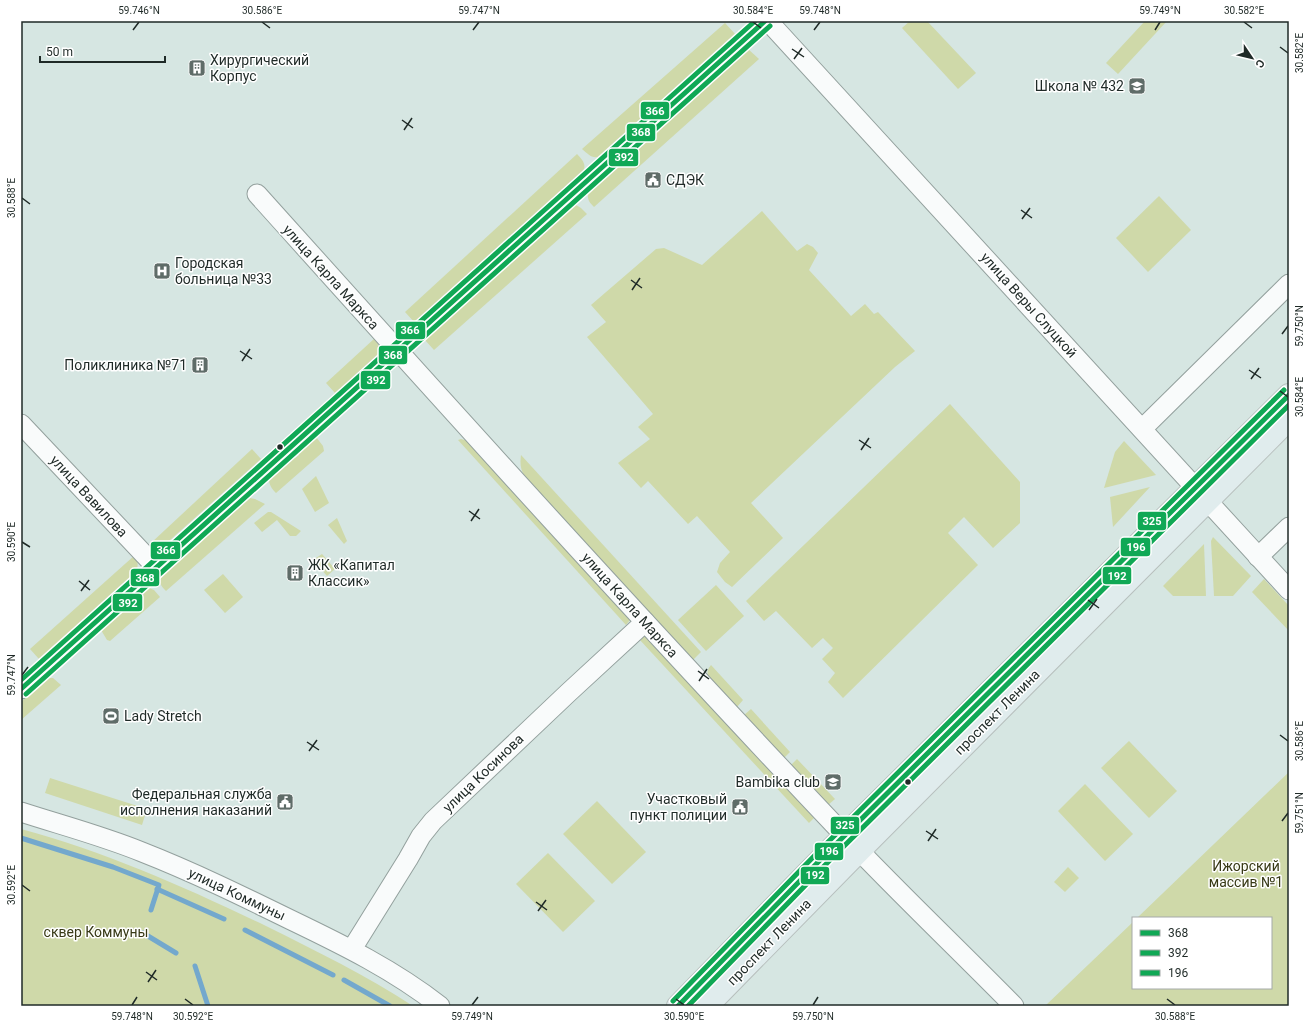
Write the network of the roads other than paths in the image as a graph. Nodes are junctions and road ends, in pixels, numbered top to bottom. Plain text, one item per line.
1 (765, 21) edge
2 (768, 21) edge
3 (257, 194) dead end
4 (1289, 284) edge
5 (398, 350) junction
6 (1289, 395) edge
7 (1289, 419) edge
8 (21, 424) edge
9 (1142, 429) junction
10 (1201, 495) junction
11 (1289, 527) edge
12 (1258, 557) junction
13 (156, 567) junction
14 (1289, 590) edge
15 (645, 622) junction
16 (21, 689) edge
17 (21, 812) edge
18 (852, 843) junction
19 (352, 949) junction
20 (440, 1006) edge
21 (678, 1006) edge
22 (707, 1006) edge
23 (1014, 1006) edge

1 - 5 street
2 - 9 street, улица Веры Слуцкой
3 - 5 street, улица Карла Маркса
4 - 9 street
5 - 13 street
5 - 15 street, улица Карла Маркса
6 - 10 main road, проспект Ленина
7 - 10 main road, проспект Ленина
8 - 13 street, улица Вавилова
9 - 10 street, улица Веры Слуцкой
10 - 12 street, улица Веры Слуцкой
10 - 18 main road, проспект Ленина
11 - 12 street
12 - 14 street, улица Веры Слуцкой
13 - 16 street
15 - 18 street, улица Карла Маркса
15 - 19 street, улица Косинова
17 - 19 street, улица Коммуны
18 - 21 main road, проспект Ленина
18 - 22 main road, проспект Ленина
18 - 23 street, улица Карла Маркса
19 - 20 street, улица Коммуны

